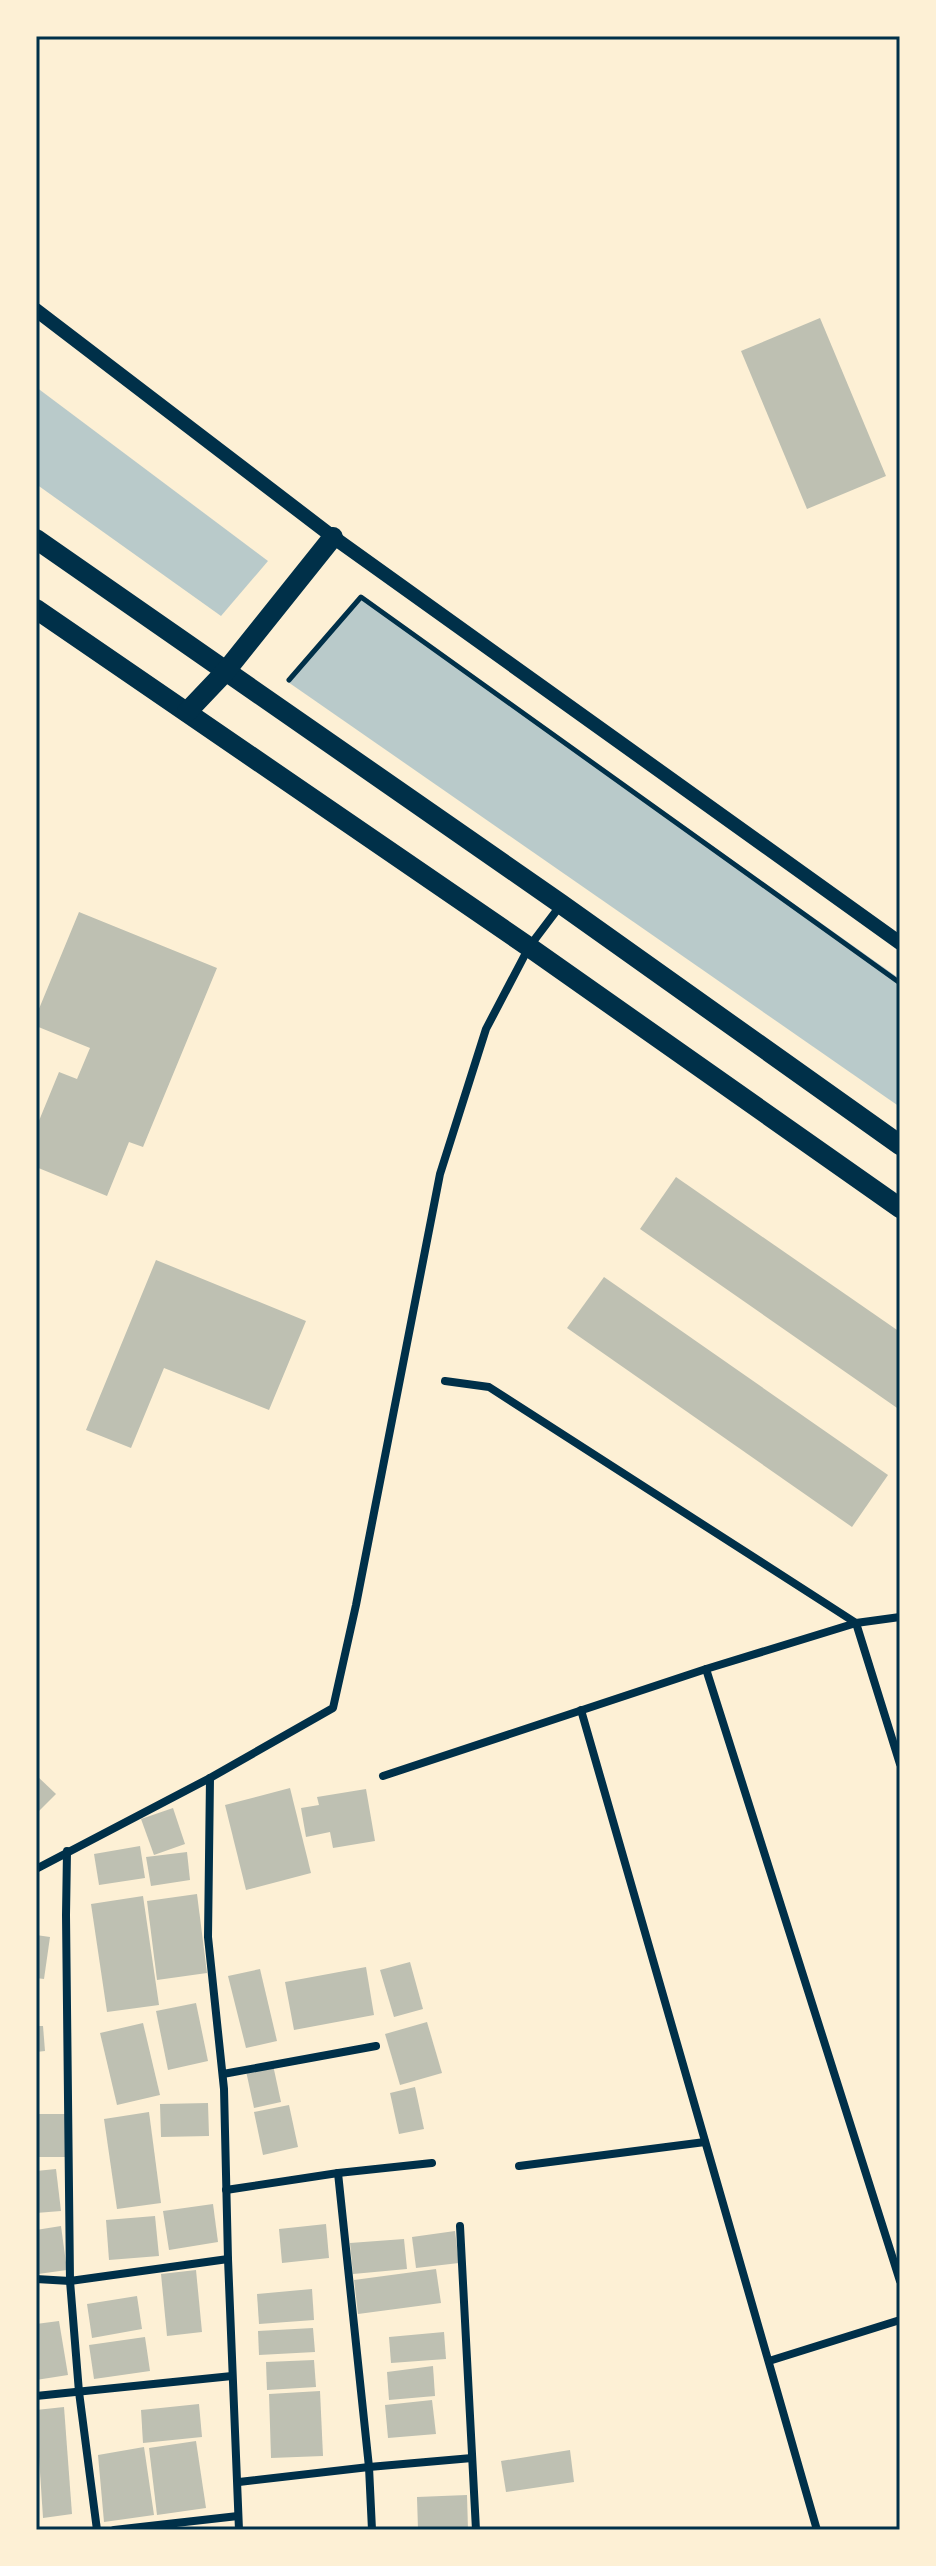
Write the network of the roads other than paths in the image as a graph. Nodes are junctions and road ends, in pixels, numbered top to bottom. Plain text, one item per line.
1 (36, 310) edge
2 (333, 537) junction
3 (36, 539) edge
4 (36, 609) edge
5 (225, 672) junction
6 (187, 712) junction
7 (561, 904) junction
8 (900, 943) edge
9 (529, 947) junction
10 (900, 1145) edge
11 (900, 1208) edge
12 (445, 1381) dead end
13 (900, 1617) edge
14 (856, 1623) junction
15 (706, 1669) junction
16 (581, 1710) junction
17 (900, 1764) edge
18 (383, 1776) dead end
19 (210, 1778) junction
20 (67, 1851) junction
21 (36, 1869) edge
22 (376, 2046) dead end
23 (223, 2074) junction
24 (705, 2142) junction
25 (432, 2163) dead end
26 (519, 2166) dead end
27 (338, 2173) junction
28 (226, 2190) junction
29 (460, 2226) dead end
30 (228, 2259) junction
31 (36, 2279) edge
32 (70, 2281) junction
33 (900, 2281) edge
34 (900, 2320) edge
35 (769, 2361) junction
36 (232, 2376) junction
37 (79, 2392) junction
38 (36, 2396) edge
39 (472, 2458) junction
40 (369, 2467) junction
41 (239, 2482) junction
42 (238, 2516) junction
43 (97, 2530) edge
44 (114, 2530) edge
45 (239, 2530) edge
46 (372, 2530) edge
47 (476, 2530) edge
48 (817, 2530) edge

1 - 2 street
2 - 5 main road
2 - 8 street
3 - 5 main road
4 - 6 main road
5 - 6 main road
5 - 7 main road
6 - 9 main road
7 - 9 street
7 - 10 main road
9 - 11 main road
9 - 19 street
12 - 14 street
13 - 14 street
14 - 15 street
14 - 17 street
15 - 16 street
15 - 33 street
16 - 18 street
16 - 24 street
19 - 20 street
19 - 23 street
20 - 21 street
20 - 32 street
22 - 23 street
23 - 28 street
24 - 26 street
24 - 35 street
25 - 27 street
27 - 28 street
27 - 40 street
28 - 30 street
29 - 39 street
30 - 32 street
30 - 36 street
31 - 32 street
32 - 37 street
34 - 35 street
35 - 48 street
36 - 37 street
36 - 41 street
37 - 38 street
37 - 43 street
39 - 40 street
39 - 47 street
40 - 41 street
40 - 46 street
41 - 42 street
42 - 44 street
42 - 45 street

